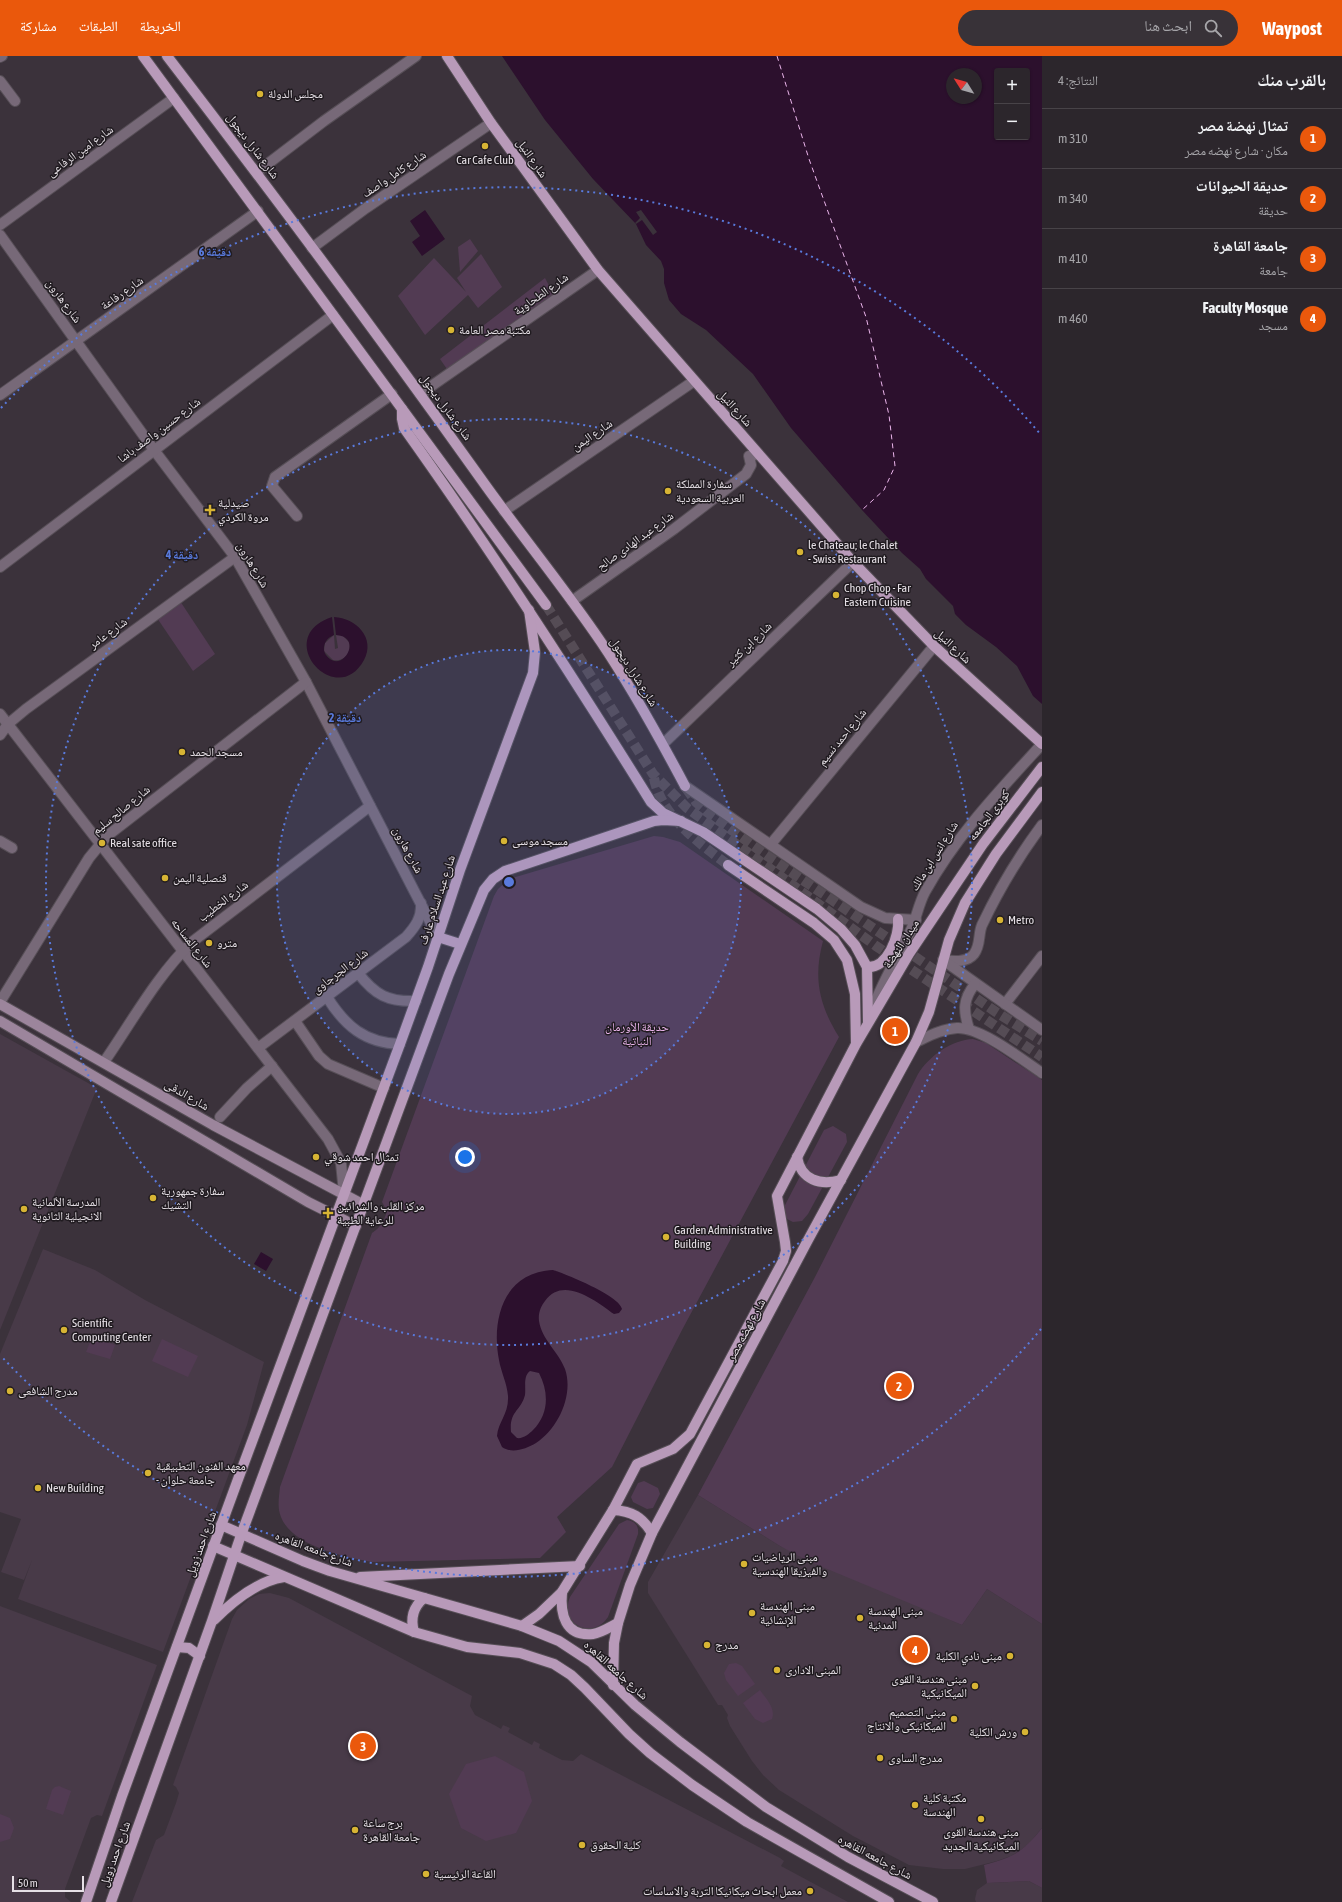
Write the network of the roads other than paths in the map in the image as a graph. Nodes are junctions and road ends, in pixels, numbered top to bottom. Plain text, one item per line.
1 (143, 56) edge
2 (167, 56) edge
3 (416, 56) edge
4 (447, 56) edge
5 (0, 81) edge
6 (174, 98) junction
7 (15, 101) dead end
8 (492, 123) junction
9 (257, 172) junction
10 (258, 211) junction
11 (0, 225) edge
12 (0, 235) edge
13 (312, 248) junction
14 (598, 270) junction
15 (333, 315) junction
16 (77, 341) junction
17 (694, 381) junction
18 (392, 394) junction
19 (420, 394) junction
20 (0, 395) edge
21 (402, 409) junction
22 (154, 450) junction
23 (758, 454) junction
24 (504, 511) junction
25 (297, 516) dead end
26 (235, 557) junction
27 (854, 562) junction
28 (0, 567) edge
29 (572, 602) junction
30 (546, 605) tunnel mouth
31 (529, 610) junction
32 (934, 646) junction
33 (306, 682) junction
34 (0, 714) edge
35 (8, 724) junction
36 (0, 734) edge
37 (663, 744) junction
38 (1042, 744) edge
39 (1042, 767) edge
40 (685, 786) joint
41 (1042, 792) edge
42 (370, 806) junction
43 (681, 821) junction
44 (1042, 825) edge
45 (0, 841) edge
46 (99, 844) junction
47 (771, 844) junction
48 (12, 848) dead end
49 (728, 865) tunnel mouth
50 (958, 881) joint
51 (421, 903) junction
52 (898, 919) junction
53 (916, 920) junction
54 (438, 937) junction
55 (460, 944) junction
56 (182, 951) junction
57 (1042, 956) edge
58 (943, 960) junction
59 (867, 967) junction
60 (358, 973) junction
61 (975, 984) junction
62 (327, 997) junction
63 (416, 1001) junction
64 (0, 1003) edge
65 (1004, 1004) junction
66 (0, 1021) edge
67 (295, 1021) junction
68 (868, 1022) junction
69 (969, 1029) junction
70 (1042, 1030) edge
71 (916, 1042) junction
72 (400, 1044) junction
73 (856, 1044) junction
74 (258, 1048) junction
75 (104, 1062) junction
76 (272, 1066) junction
77 (1042, 1073) edge
78 (384, 1088) junction
79 (220, 1117) dead end
80 (797, 1157) junction
81 (841, 1180) junction
82 (344, 1196) junction
83 (364, 1205) junction
84 (337, 1216) junction
85 (356, 1226) junction
86 (613, 1510) junction
87 (221, 1526) junction
88 (652, 1533) junction
89 (241, 1535) junction
90 (213, 1546) junction
91 (235, 1556) junction
92 (580, 1566) junction
93 (284, 1577) junction
94 (352, 1577) junction
95 (562, 1592) junction
96 (424, 1598) junction
97 (212, 1621) junction
98 (618, 1623) junction
99 (522, 1626) junction
100 (414, 1632) junction
101 (177, 1647) junction
102 (200, 1656) junction
103 (613, 1685) junction
104 (86, 1902) edge
105 (111, 1902) edge
106 (889, 1902) edge
107 (933, 1902) edge

1 - 6 main road
2 - 9 main road, شارع شارل ديجول
3 - 9 street
4 - 8 main road, شارع النيل
5 - 7 street
6 - 10 main road
6 - 11 street, شارع امين الرفاعى
8 - 13 street, شارع كامل واصف
8 - 14 main road, شارع النيل
9 - 13 main road, شارع شارل ديجول
10 - 15 main road
10 - 16 street, شارع رفاعة
12 - 16 street, شارع هارون
13 - 19 main road, شارع شارل ديجول
14 - 17 main road, شارع النيل
14 - 19 street, شارع الطحاوية
15 - 18 main road
15 - 22 street, شارع حسين واصف باشا
16 - 20 street, شارع رفاعة
16 - 22 street, شارع هارون
17 - 23 main road, شارع النيل
17 - 24 street, شارع اليمن
18 - 21 main road
18 - 25 street
19 - 24 main road, شارع شارل ديجول
21 - 30 main road
21 - 31 main road
22 - 26 street, شارع هارون
22 - 28 street, شارع حسين واصف باشا
23 - 27 main road, شارع النيل
23 - 29 street, شارع عبد الهادى صالح
24 - 29 main road, شارع شارل ديجول
26 - 33 street, شارع هارون
26 - 35 street, شارع عامر
27 - 32 main road, شارع النيل
27 - 37 street, شارع ابن كثير
29 - 37 main road, شارع شارل ديجول
31 - 43 main road
31 - 54 main road, شارع عبد السلام عارف
32 - 38 main road, شارع النيل
32 - 47 street, شارع احمد نسيم
33 - 42 street, شارع هارون
33 - 46 street, شارع صالح سليم
34 - 35 street, شارع المساحه
35 - 36 street, شارع عامر
35 - 46 street, شارع المساحه
37 - 40 main road, شارع شارل ديجول
38 - 53 street, شارع انس ابن مالك
39 - 50 main road, كوبرى الجامعه
40 - 47 street
41 - 58 main road
42 - 51 street, شارع هارون
42 - 56 street, شارع الخطيب
43 - 55 main road
43 - 59 main road
44 - 58 street
45 - 48 street
46 - 56 street, شارع المساحه
46 - 64 street, شارع صالح سليم
47 - 52 street
49 - 73 main road
50 - 68 main road, ميدان النهضة
51 - 54 street, شارع هارون
51 - 60 street, شارع الجرجاوى
52 - 53 street
52 - 59 main road
53 - 68 street, شارع انس ابن مالك
54 - 55 main road
54 - 63 main road, شارع عبد السلام عارف
55 - 83 main road
56 - 74 street, شارع المساحه
56 - 75 street, شارع الخطيب
57 - 65 street
58 - 61 street
58 - 71 main road, شارع نهضه مصر
59 - 68 main road
60 - 62 street, شارع الجرجاوى
60 - 63 street
61 - 65 street
61 - 69 street
62 - 67 street, شارع الجرجاوى
62 - 72 street
63 - 72 main road, شارع عبد السلام عارف
64 - 75 main road, شارع الدقى
65 - 70 street
66 - 84 main road
67 - 74 street, شارع الجرجاوى
67 - 78 street
68 - 73 main road, شارع نهضه مصر
69 - 71 street
69 - 77 street
71 - 81 main road, شارع نهضه مصر
72 - 78 main road, شارع عبد السلام عارف
73 - 80 main road, شارع نهضه مصر
74 - 76 street, شارع المساحه
75 - 82 main road, شارع الدقى
76 - 79 street
76 - 82 street, شارع المساحه
78 - 82 main road, شارع عبد السلام عارف
80 - 81 main road
80 - 86 main road, شارع نهضه مصر
81 - 88 main road, شارع نهضه مصر
82 - 83 main road, شارع الدقى
82 - 84 main road, شارع احمد زويل
83 - 85 main road, شارع احمد زويل
84 - 85 main road
84 - 87 main road, شارع احمد زويل
85 - 89 main road, شارع احمد زويل
86 - 88 main road
86 - 92 main road, شارع نهضه مصر
87 - 89 main road, شارع جامعه القاهره
87 - 90 main road, شارع احمد زويل
88 - 98 main road, شارع نهضه مصر
89 - 91 main road, شارع احمد زويل
89 - 94 main road, شارع جامعه القاهره
90 - 91 main road
90 - 101 main road, شارع احمد زويل
91 - 93 main road
91 - 97 main road, شارع احمد زويل
92 - 94 main road
92 - 95 main road, شارع نهضه مصر
93 - 97 main road
93 - 100 main road
94 - 96 main road, شارع جامعه القاهره
95 - 98 main road
95 - 99 main road, شارع نهضه مصر
96 - 99 main road, شارع جامعه القاهره
96 - 100 main road
97 - 102 main road, شارع احمد زويل
98 - 103 main road, شارع نهضه مصر
99 - 103 main road, شارع جامعه القاهره
100 - 106 main road
101 - 102 main road
101 - 104 main road, شارع احمد زويل
102 - 105 main road, شارع احمد زويل
103 - 107 main road, شارع جامعه القاهره

